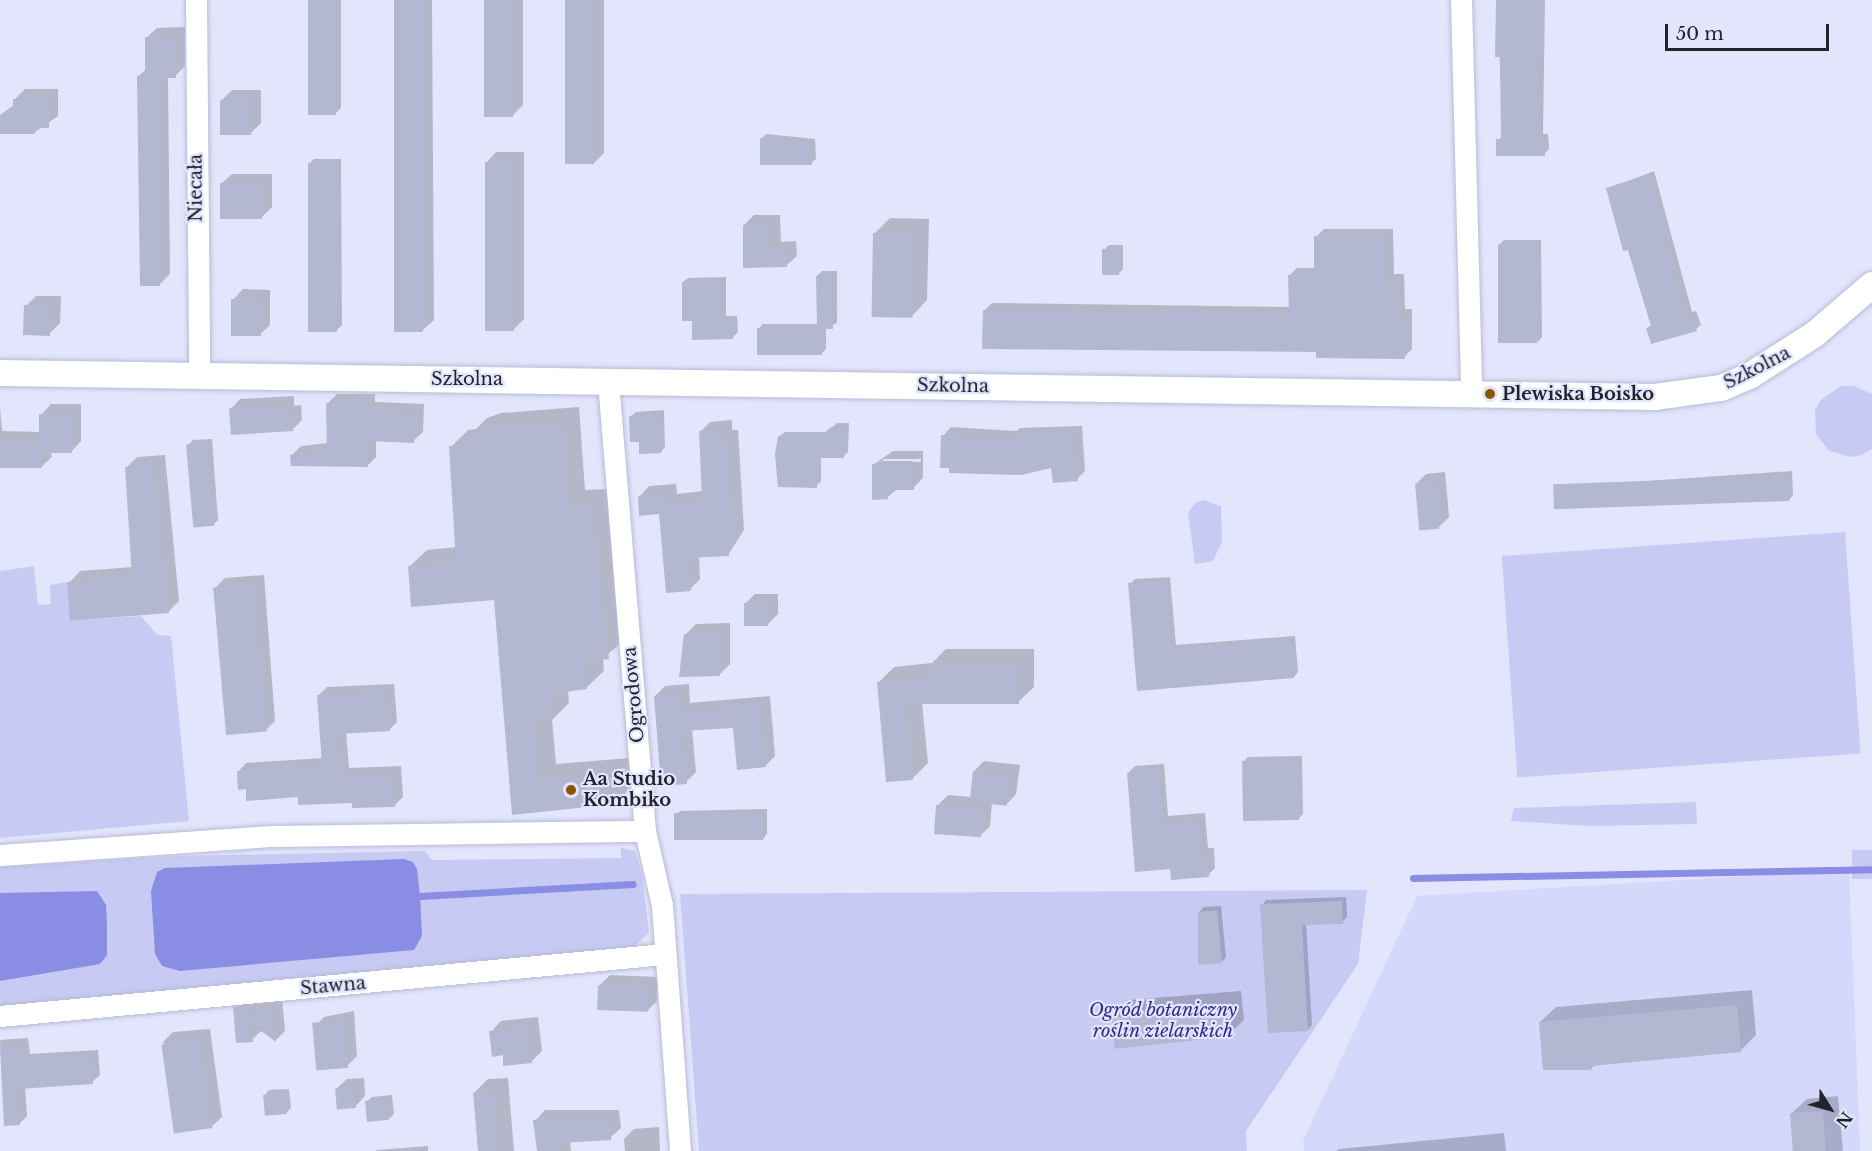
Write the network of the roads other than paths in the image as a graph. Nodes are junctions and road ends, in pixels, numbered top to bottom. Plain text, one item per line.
1 (196, 0) edge
2 (1461, 0) edge
3 (1872, 285) edge
4 (0, 373) edge
5 (199, 375) junction
6 (608, 381) junction
7 (1471, 394) junction
8 (645, 831) junction
9 (0, 855) edge
10 (665, 954) junction
11 (0, 1016) edge
12 (680, 1151) edge

1 - 5 street, Niecała
2 - 7 street
3 - 7 street, Szkolna
4 - 5 street, Szkolna
5 - 6 street, Szkolna
6 - 7 street, Szkolna
6 - 8 street, Ogrodowa
8 - 9 street
8 - 10 street, Ogrodowa
10 - 11 street, Stawna
10 - 12 street, Ogrodowa

